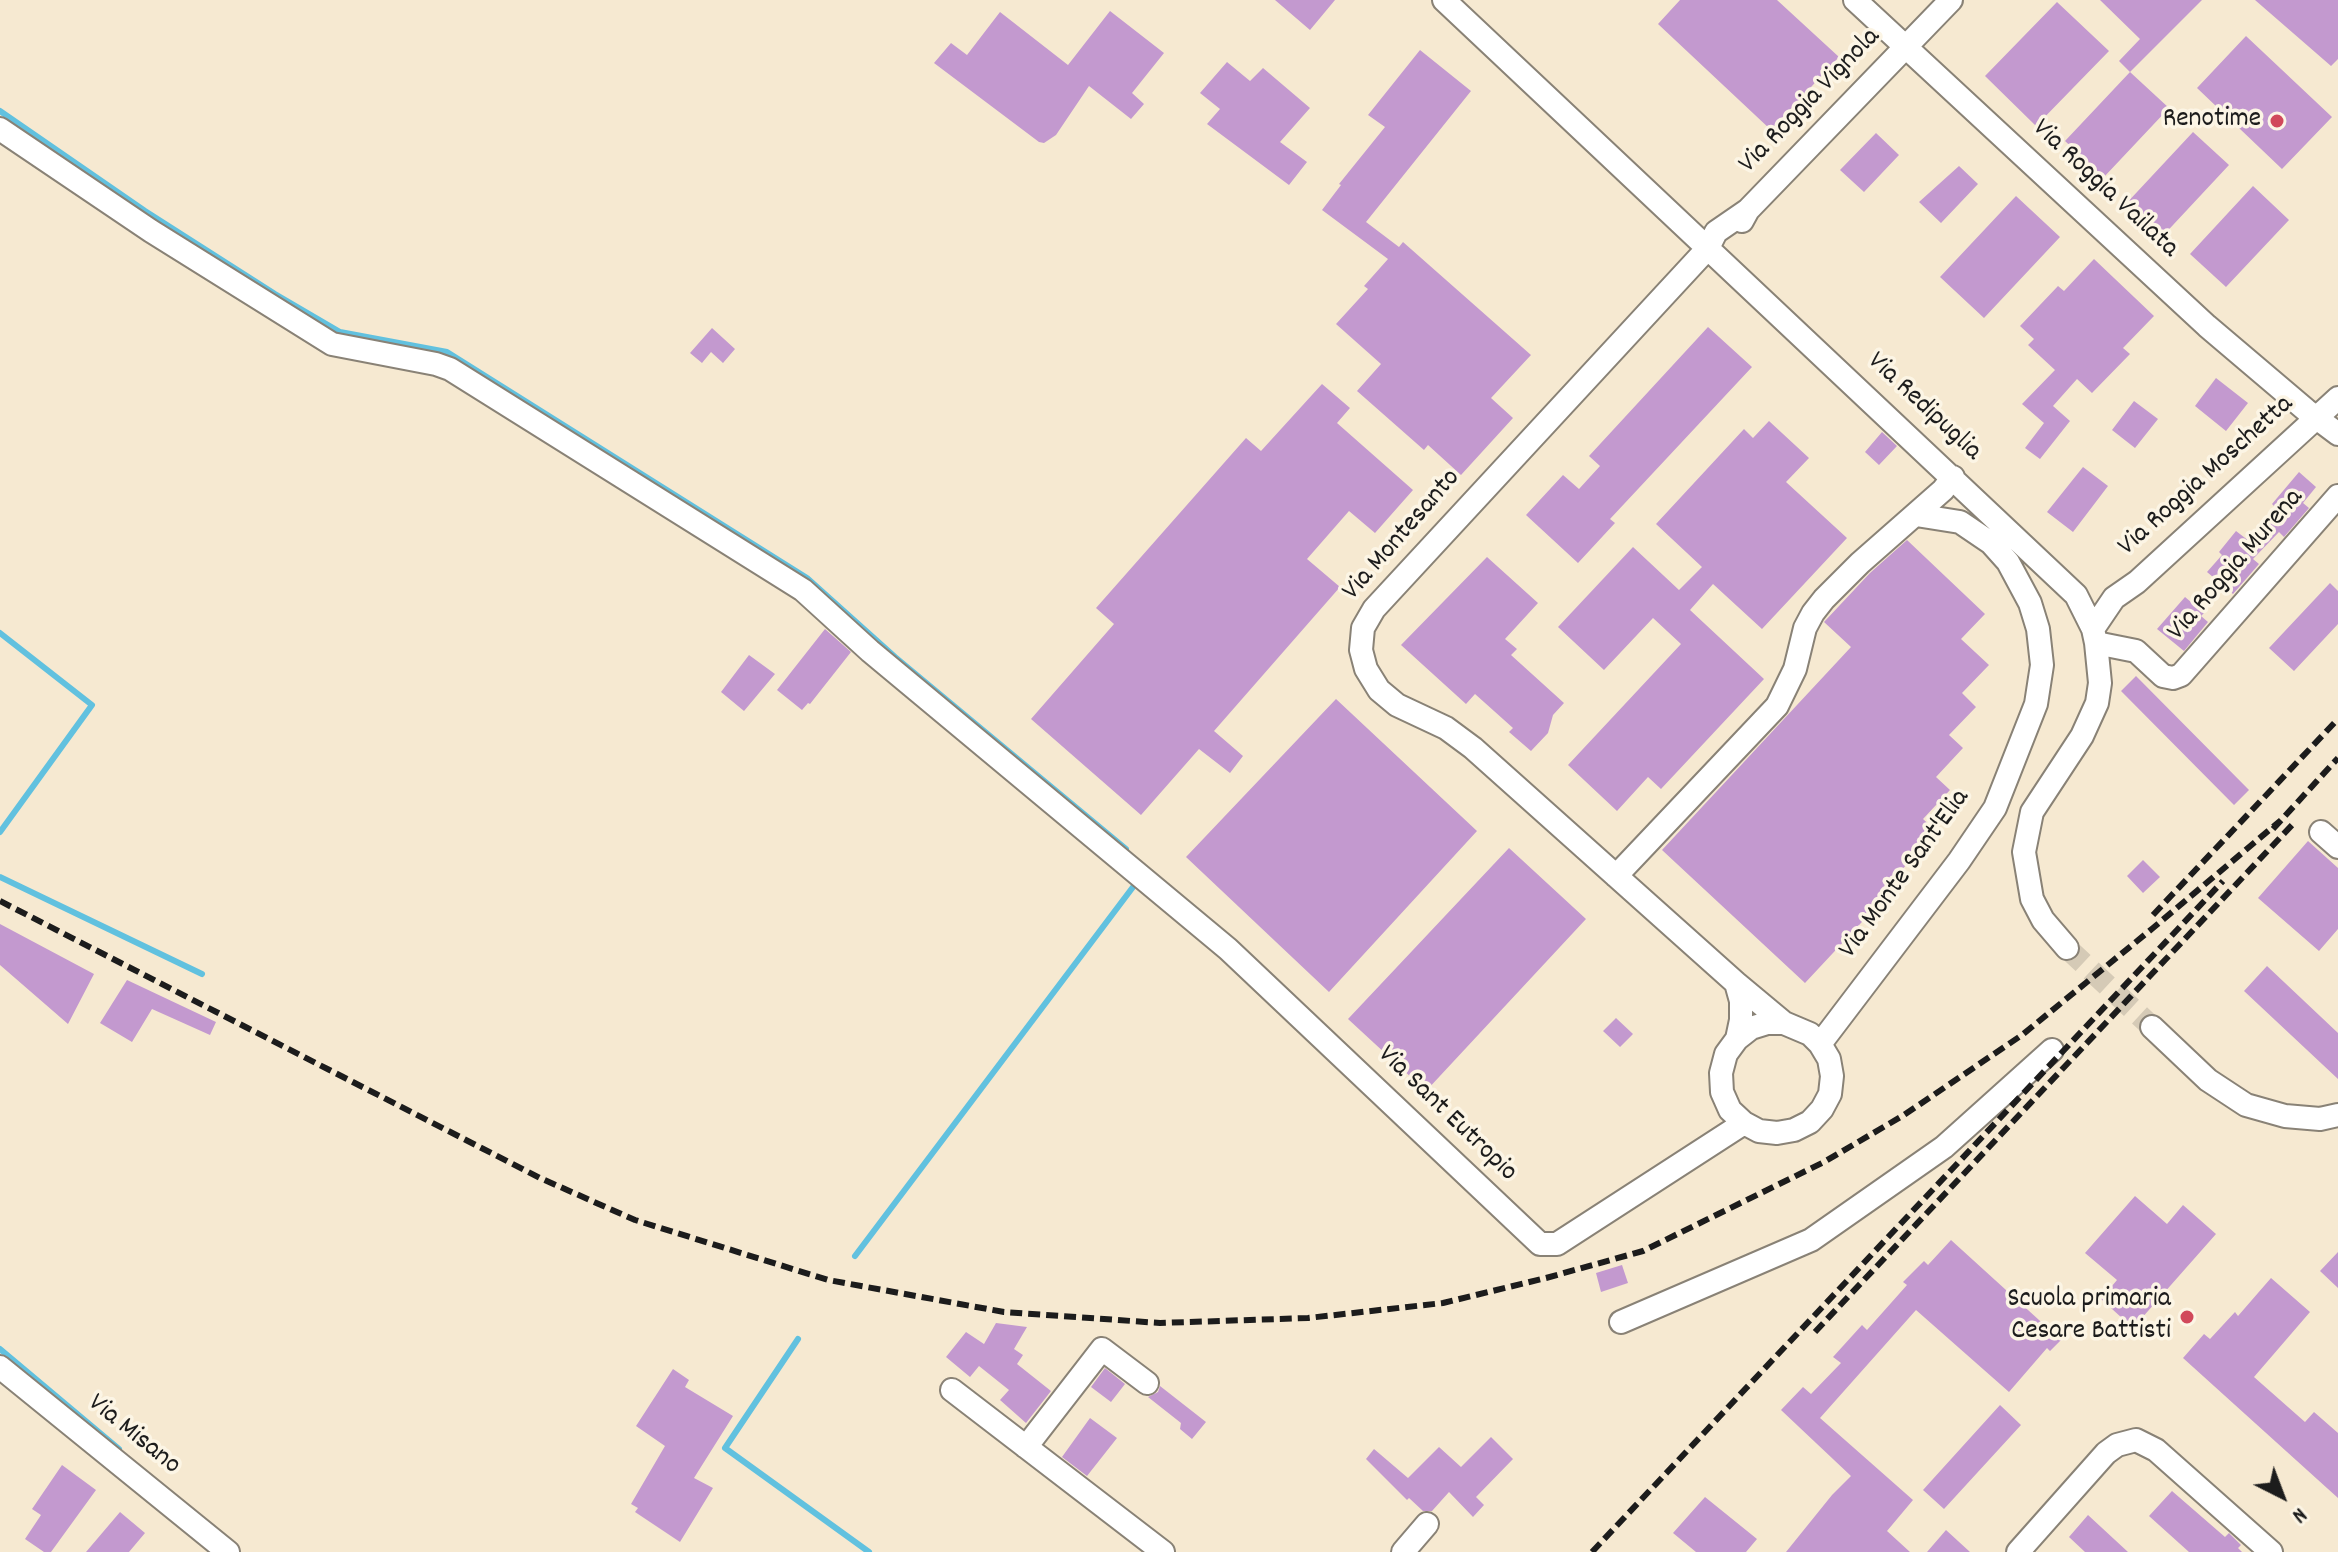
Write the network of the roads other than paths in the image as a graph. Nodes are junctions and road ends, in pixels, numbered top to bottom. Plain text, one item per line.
1 (1444, 0) edge
2 (1855, 0) edge
3 (1951, 0) edge
4 (1906, 47) junction
5 (0, 129) edge
6 (1708, 248) junction
7 (2338, 398) edge
8 (2316, 419) junction
9 (2338, 434) edge
10 (1953, 477) junction
11 (2338, 496) edge
12 (1916, 515) junction
13 (2076, 595) junction
14 (2114, 598) junction
15 (2094, 636) junction
16 (1616, 876) junction
17 (2067, 948) tunnel mouth
18 (1736, 983) junction
19 (1784, 1023) junction
20 (2152, 1027) tunnel mouth
21 (1737, 1039) junction
22 (1820, 1044) junction
23 (2052, 1050) dead end
24 (2338, 1115) edge
25 (1744, 1123) junction
26 (1621, 1322) dead end
27 (0, 1367) edge
28 (1147, 1383) dead end
29 (952, 1390) dead end
30 (1026, 1447) junction
31 (1427, 1524) dead end
32 (228, 1552) edge
33 (1163, 1552) edge
34 (1403, 1552) edge
35 (2018, 1552) edge
36 (2271, 1552) edge

1 - 6 street, Via Redipuglia
2 - 4 street, Via Roggia Vailata
3 - 4 street, Via Roggia Vignola
4 - 6 street, Via Roggia Vignola
4 - 8 street, Via Roggia Vailata
5 - 25 street, Via Sant Eutropio
6 - 10 street, Via Redipuglia
6 - 16 street, Via Montesanto
7 - 8 street, Via Roggia Moschetta
8 - 9 street
8 - 14 street, Via Roggia Moschetta
10 - 12 street
10 - 13 street, Via Redipuglia
11 - 15 street, Via Roggia Murena
12 - 16 street
12 - 22 street, Via Monte Sant'Elia
13 - 14 street, Via Roggia Moschetta
13 - 15 street, Via Redipuglia
14 - 15 street, Via Roggia Moschetta
15 - 17 street, Via Redipuglia
16 - 18 street, Via Montesanto
18 - 19 street, Via Montesanto
18 - 21 street
19 - 21 street
19 - 22 street
20 - 24 street
21 - 25 street
22 - 25 street
23 - 26 street
27 - 32 street, Via Misano
28 - 30 street
29 - 30 street
30 - 33 street
31 - 34 street
35 - 36 street

